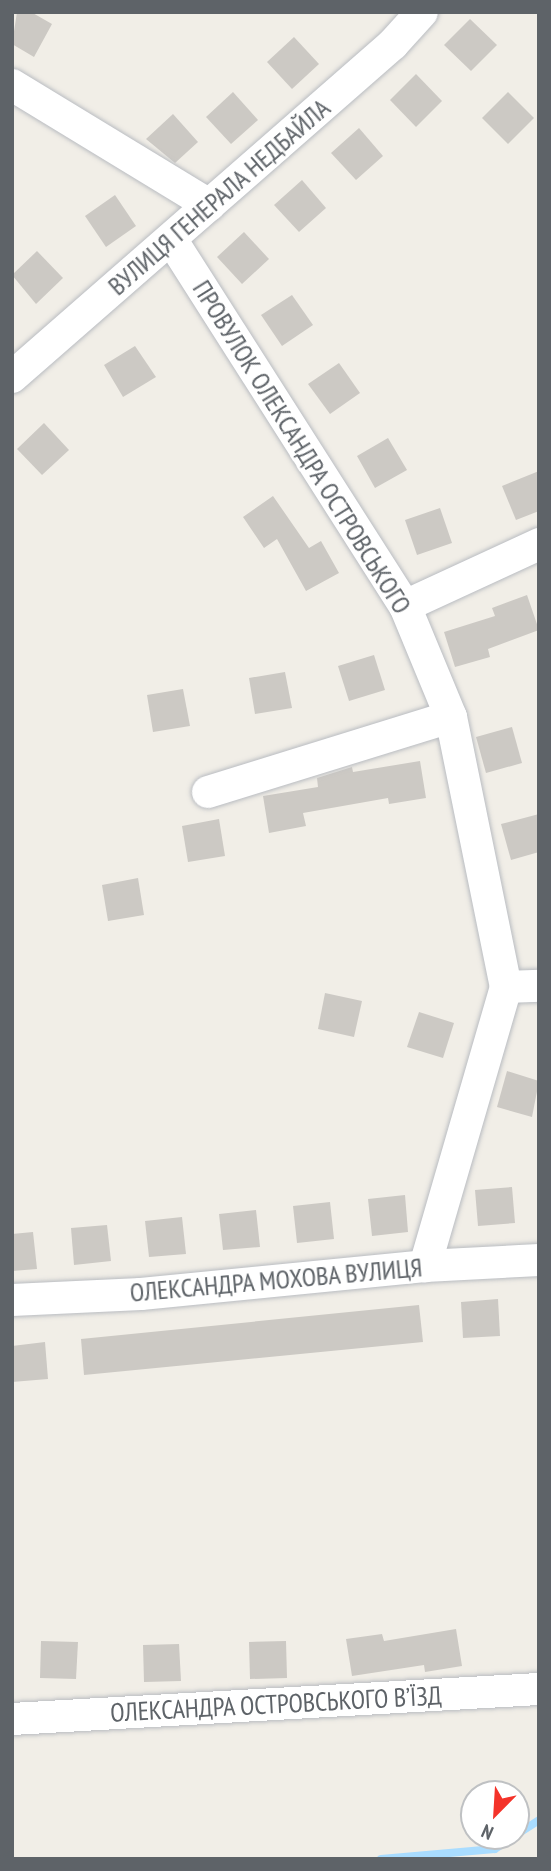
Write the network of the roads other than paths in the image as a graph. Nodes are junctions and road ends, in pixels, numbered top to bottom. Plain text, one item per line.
1 (422, 12) edge
2 (12, 85) edge
3 (209, 205) junction
4 (171, 239) junction
5 (12, 377) edge
6 (539, 544) edge
7 (405, 606) junction
8 (451, 717) junction
9 (208, 792) dead end
10 (539, 986) edge
11 (506, 987) junction
12 (539, 1260) edge
13 (425, 1266) junction
14 (12, 1300) edge
15 (539, 1689) edge
16 (12, 1718) edge

1 - 3 street, ВУЛИЦЯ ГЕНЕРАЛА НЕДБАЙЛА
2 - 3 street
3 - 4 street, ВУЛИЦЯ ГЕНЕРАЛА НЕДБАЙЛА
4 - 5 street, ВУЛИЦЯ ГЕНЕРАЛА НЕДБАЙЛА
4 - 7 street, ПРОВУЛОК ОЛЕКСАНДРА ОСТРОВСЬКОГО
6 - 7 street
7 - 8 street, ПРОВУЛОК ОЛЕКСАНДРА ОСТРОВСЬКОГО
8 - 9 street
8 - 11 street, ПРОВУЛОК ОЛЕКСАНДРА ОСТРОВСЬКОГО
10 - 11 street
11 - 13 street, ПРОВУЛОК ОЛЕКСАНДРА ОСТРОВСЬКОГО
12 - 13 street, ОЛЕКСАНДРА МОХОВА ВУЛИЦЯ
13 - 14 street, ОЛЕКСАНДРА МОХОВА ВУЛИЦЯ
15 - 16 street, ОЛЕКСАНДРА ОСТРОВСЬКОГО В’ЇЗД

